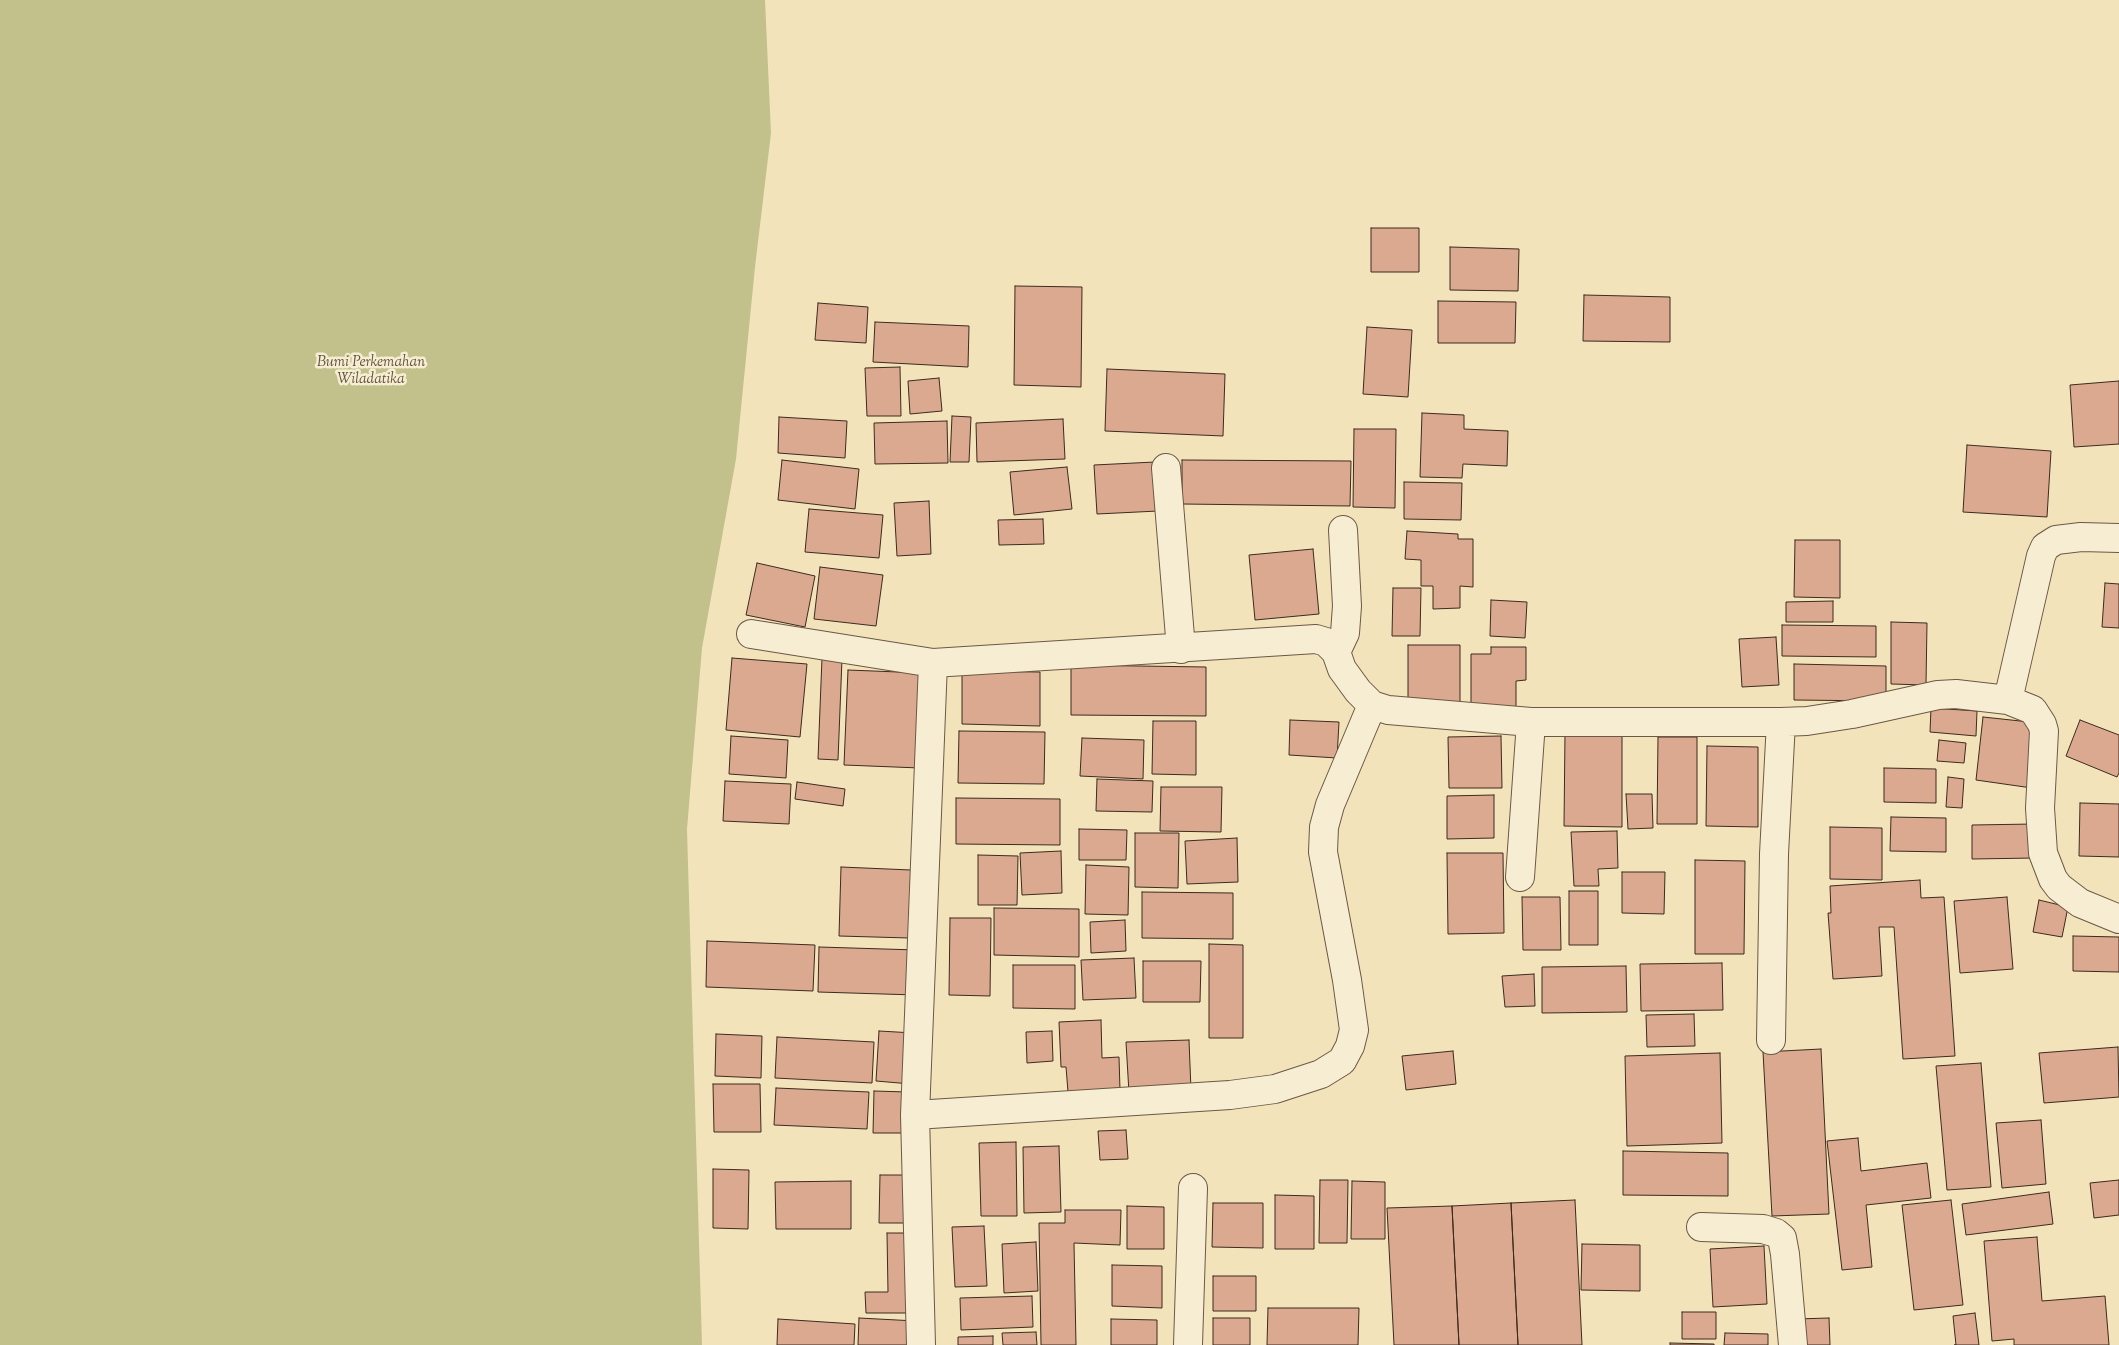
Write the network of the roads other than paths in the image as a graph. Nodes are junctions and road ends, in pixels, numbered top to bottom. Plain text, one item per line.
1 (1166, 468) dead end
2 (1343, 530) dead end
3 (2119, 538) edge
4 (751, 634) dead end
5 (1181, 648) junction
6 (1336, 652) junction
7 (933, 662) junction
8 (2008, 700) junction
9 (1372, 705) junction
10 (1531, 722) junction
11 (1781, 722) junction
12 (1520, 877) dead end
13 (2119, 919) edge
14 (1771, 1040) dead end
15 (915, 1115) junction
16 (1193, 1188) dead end
17 (1701, 1227) dead end
18 (921, 1345) edge
19 (1188, 1345) edge
20 (1793, 1345) edge

1 - 5 street
2 - 6 street
3 - 8 street
4 - 7 street
5 - 6 street
5 - 7 street
6 - 9 street
7 - 15 street
8 - 11 street
8 - 13 street
9 - 10 street
9 - 15 street
10 - 11 street
10 - 12 street
11 - 14 street
15 - 18 street
16 - 19 street
17 - 20 street

